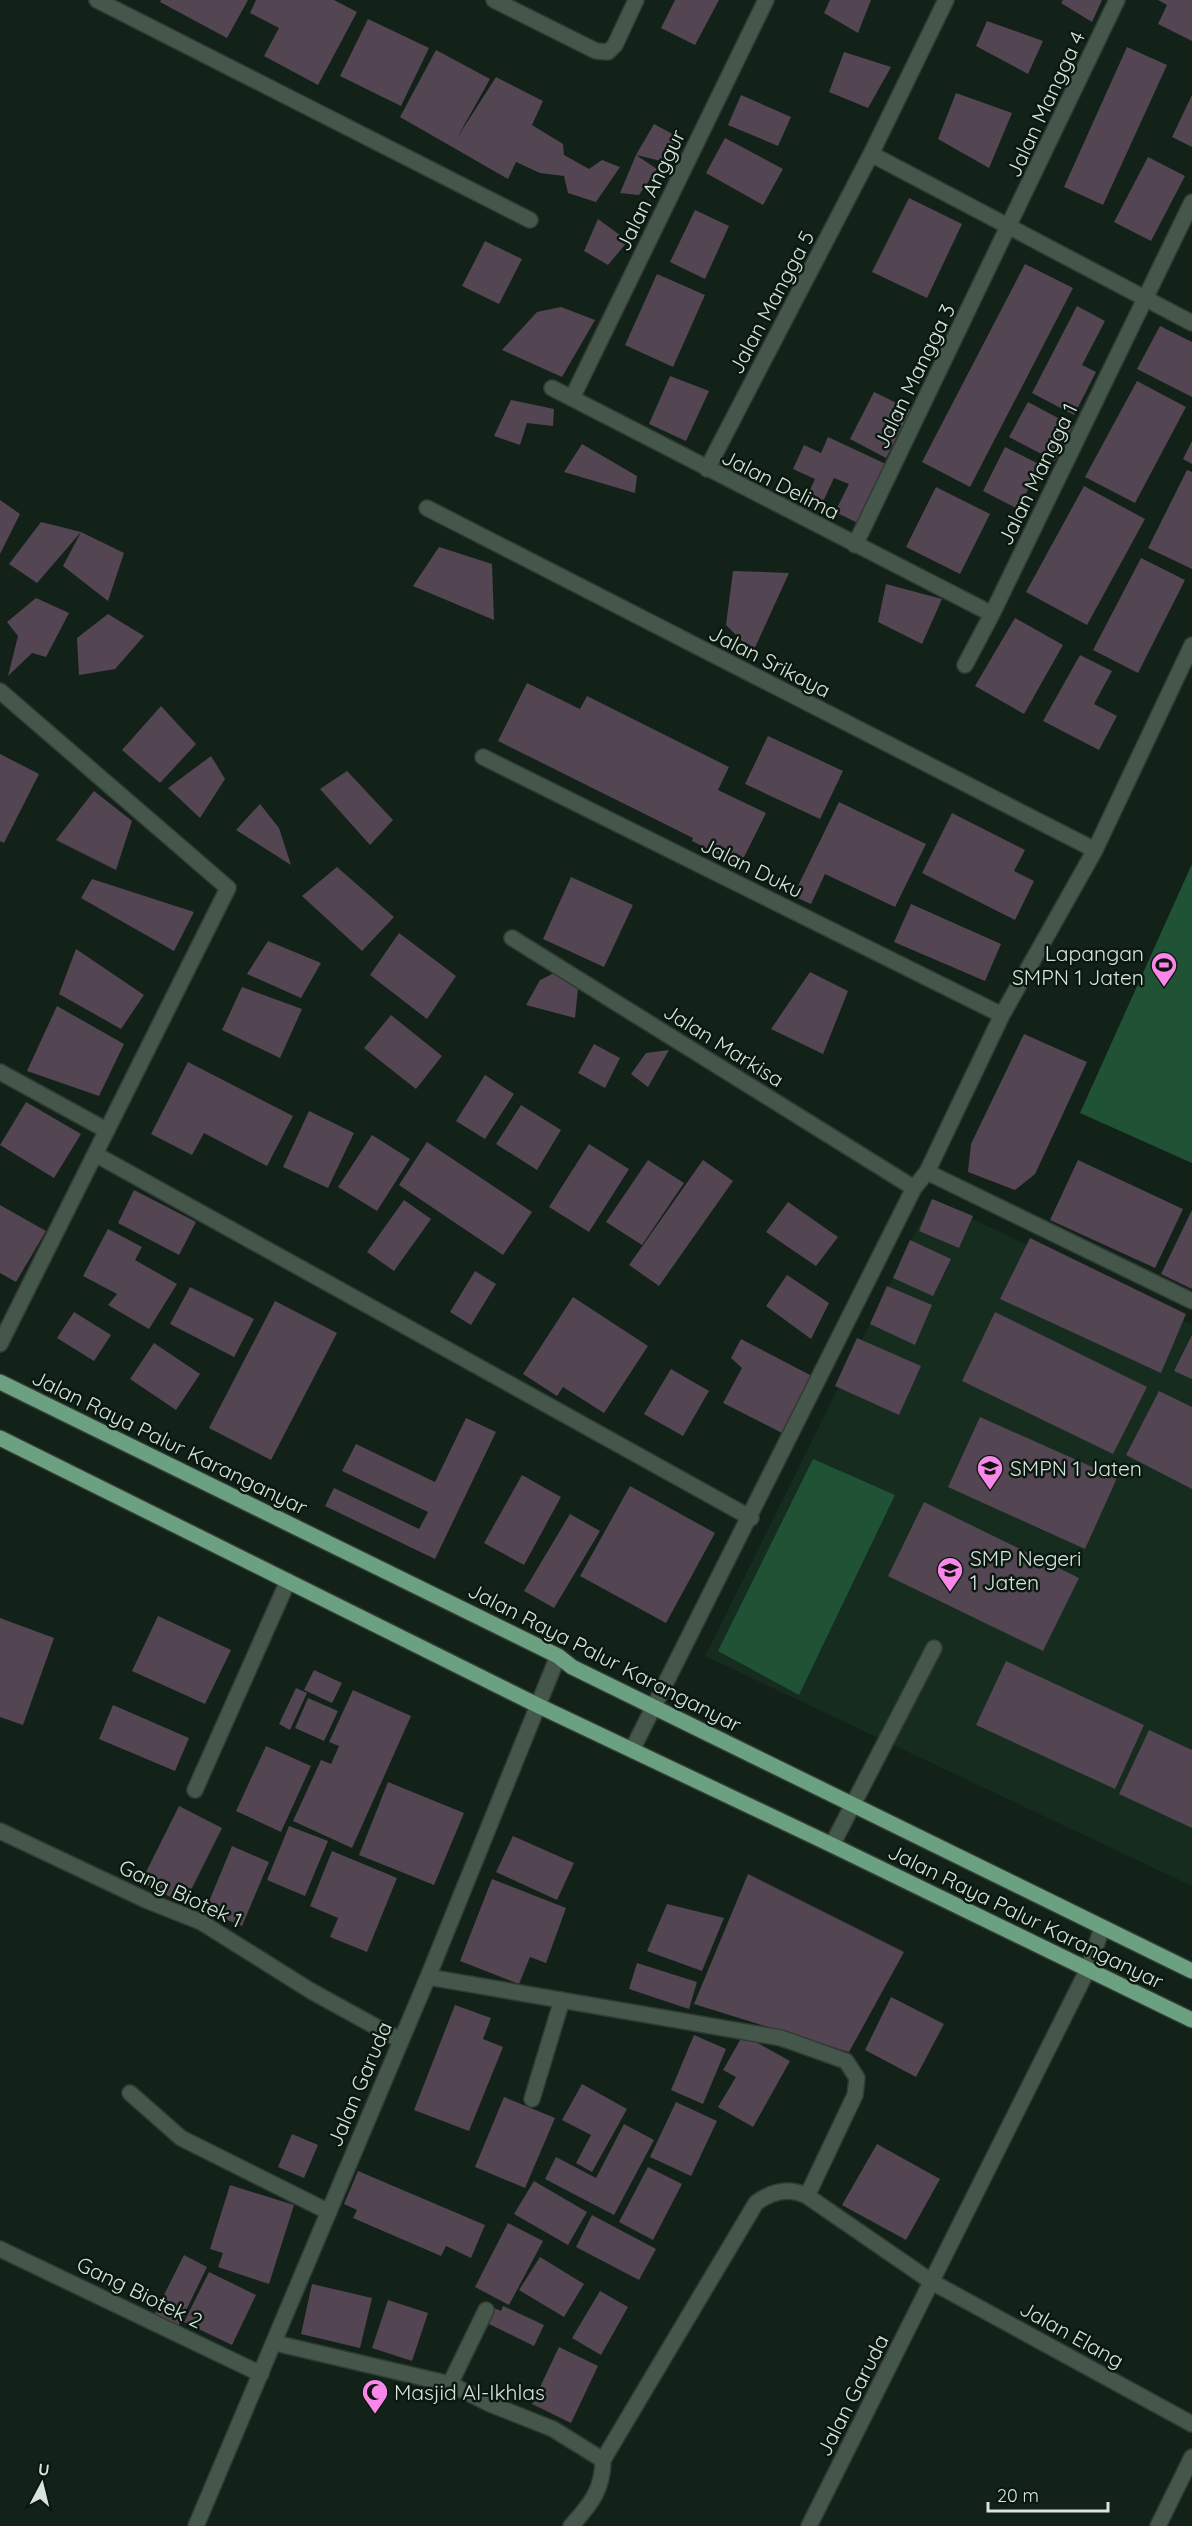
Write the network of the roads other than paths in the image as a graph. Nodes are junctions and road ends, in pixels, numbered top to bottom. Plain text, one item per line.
1 (97, 0) edge
2 (494, 0) edge
3 (636, 0) edge
4 (766, 0) edge
5 (946, 0) edge
6 (1117, 0) edge
7 (871, 154) junction
8 (1192, 202) edge
9 (530, 220) dead end
10 (1011, 226) junction
11 (1144, 300) junction
12 (1192, 323) edge
13 (552, 388) dead end
14 (572, 398) junction
15 (707, 469) junction
16 (427, 508) dead end
17 (855, 545) junction
18 (992, 614) junction
19 (1192, 645) edge
20 (965, 665) dead end
21 (0, 691) edge
22 (483, 757) dead end
23 (1095, 850) junction
24 (512, 938) dead end
25 (1002, 1015) junction
26 (0, 1072) edge
27 (106, 1130) junction
28 (95, 1154) junction
29 (927, 1172) junction
30 (914, 1188) junction
31 (1192, 1301) edge
32 (0, 1344) edge
33 (0, 1382) edge
34 (0, 1438) edge
35 (751, 1518) junction
36 (288, 1581) junction
37 (934, 1648) dead end
38 (558, 1656) junction
39 (654, 1705) junction
40 (539, 1706) junction
41 (632, 1750) junction
42 (195, 1790) dead end
43 (852, 1804) junction
44 (0, 1831) edge
45 (832, 1845) junction
46 (1102, 1928) junction
47 (1088, 1969) junction
48 (1192, 1971) edge
49 (428, 1977) junction
50 (562, 2000) junction
51 (1192, 2020) edge
52 (400, 2040) junction
53 (130, 2093) dead end
54 (532, 2099) dead end
55 (807, 2196) junction
56 (329, 2212) junction
57 (0, 2249) edge
58 (932, 2282) junction
59 (486, 2310) dead end
60 (275, 2343) junction
61 (261, 2374) junction
62 (450, 2384) junction
63 (1192, 2424) edge
64 (1192, 2457) edge
65 (603, 2460) junction
66 (196, 2526) edge
67 (571, 2526) edge
68 (809, 2526) edge
69 (1158, 2526) edge

1 - 9 street
2 - 3 street
4 - 14 street, Jalan Anggur
5 - 7 street, Jalan Mangga 5
6 - 10 street, Jalan Mangga 4
7 - 10 street
7 - 15 street, Jalan Mangga 5
8 - 11 street, Jalan Mangga 1
10 - 11 street
10 - 17 street, Jalan Mangga 3
11 - 12 street
11 - 18 street, Jalan Mangga 1
13 - 14 street, Jalan Delima
14 - 15 street, Jalan Delima
15 - 17 street, Jalan Delima
16 - 23 street, Jalan Srikaya
17 - 18 street, Jalan Delima
18 - 20 street, Jalan Mangga 1
19 - 23 street
21 - 27 street
22 - 25 street, Jalan Duku
23 - 25 street
24 - 30 street, Jalan Markisa
25 - 29 street
26 - 27 street
27 - 28 street
28 - 32 street
28 - 35 street
29 - 30 street
29 - 31 street
30 - 35 street
33 - 38 main road, Jalan Raya Palur Karanganyar
34 - 36 main road, Jalan Raya Palur Karanganyar
35 - 39 street
36 - 40 main road, Jalan Raya Palur Karanganyar
36 - 42 street
37 - 43 street
38 - 39 main road, Jalan Raya Palur Karanganyar
38 - 40 street, Jalan Garuda
39 - 41 street
39 - 43 main road, Jalan Raya Palur Karanganyar
40 - 41 main road, Jalan Raya Palur Karanganyar
40 - 49 street, Jalan Garuda
41 - 45 main road, Jalan Raya Palur Karanganyar
43 - 45 street
43 - 46 main road, Jalan Raya Palur Karanganyar
44 - 52 street, Gang Biotek 1
45 - 47 main road, Jalan Raya Palur Karanganyar
46 - 47 street, Jalan Garuda
46 - 48 main road, Jalan Raya Palur Karanganyar
47 - 51 main road, Jalan Raya Palur Karanganyar
47 - 58 street, Jalan Garuda
49 - 50 street
49 - 52 street, Jalan Garuda
50 - 54 street
50 - 55 street
52 - 56 street, Jalan Garuda
53 - 56 street
55 - 58 street, Jalan Elang
55 - 65 street
56 - 60 street, Jalan Garuda
57 - 61 street, Gang Biotek 2
58 - 63 street, Jalan Elang
58 - 68 street, Jalan Garuda
59 - 62 street
60 - 61 street, Jalan Garuda
60 - 62 street
61 - 66 street, Jalan Garuda
62 - 65 street
64 - 69 street
65 - 67 street

